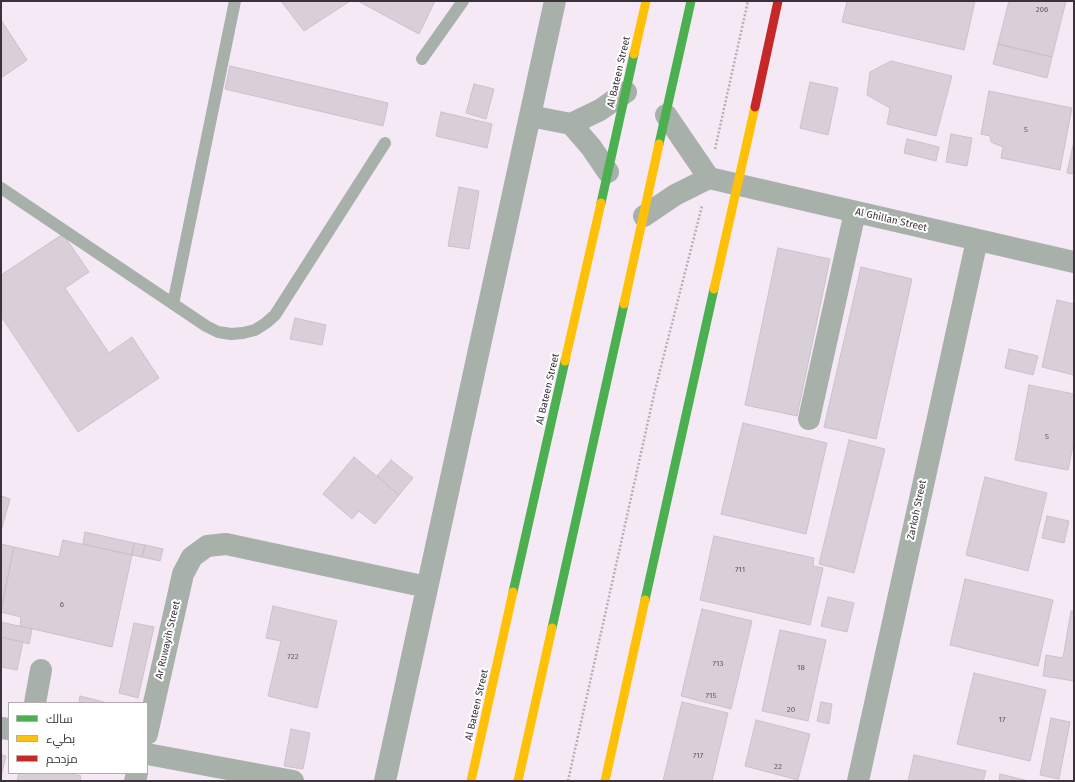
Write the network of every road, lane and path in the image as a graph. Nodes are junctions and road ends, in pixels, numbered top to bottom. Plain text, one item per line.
1 (235, 1) edge
2 (463, 1) edge
3 (555, 1) edge
4 (646, 1) edge
5 (691, 1) edge
6 (748, 1) edge
7 (778, 1) edge
8 (422, 59) dead end
9 (626, 92) junction
10 (666, 115) junction
11 (530, 116) junction
12 (571, 124) junction
13 (385, 143) dead end
14 (608, 172) junction
15 (709, 178) junction
16 (738, 185) junction
17 (1, 188) edge
18 (855, 212) junction
19 (644, 216) junction
20 (977, 240) junction
21 (1074, 262) edge
22 (173, 304) junction
23 (809, 419) dead end
24 (427, 587) junction
25 (41, 670) dead end
26 (35, 702) edge
27 (148, 730) edge
28 (148, 754) edge
29 (293, 781) edge
30 (385, 781) edge
31 (471, 781) edge
32 (518, 781) edge
33 (568, 781) edge
34 (605, 781) edge
35 (858, 781) edge

1 - 22 lane
2 - 8 lane
3 - 11 street
4 - 9 main road, Al Bateen Street
5 - 10 main road
6 - 15 path
7 - 16 main road
9 - 12 street
9 - 14 main road, Al Bateen Street
10 - 15 street
10 - 19 main road
11 - 12 street
11 - 24 street
12 - 14 street
13 - 22 lane
14 - 31 main road, Al Bateen Street
15 - 16 street, Al Ghillan Street
15 - 19 street
15 - 33 path
16 - 18 street, Al Ghillan Street
16 - 34 main road
17 - 22 lane
18 - 20 street, Al Ghillan Street
18 - 23 street
19 - 32 main road
20 - 21 street, Al Ghillan Street
20 - 35 street, Zarkoh Street
24 - 27 street, Ar Ruwayih Street
24 - 30 street
25 - 26 street
28 - 29 street

